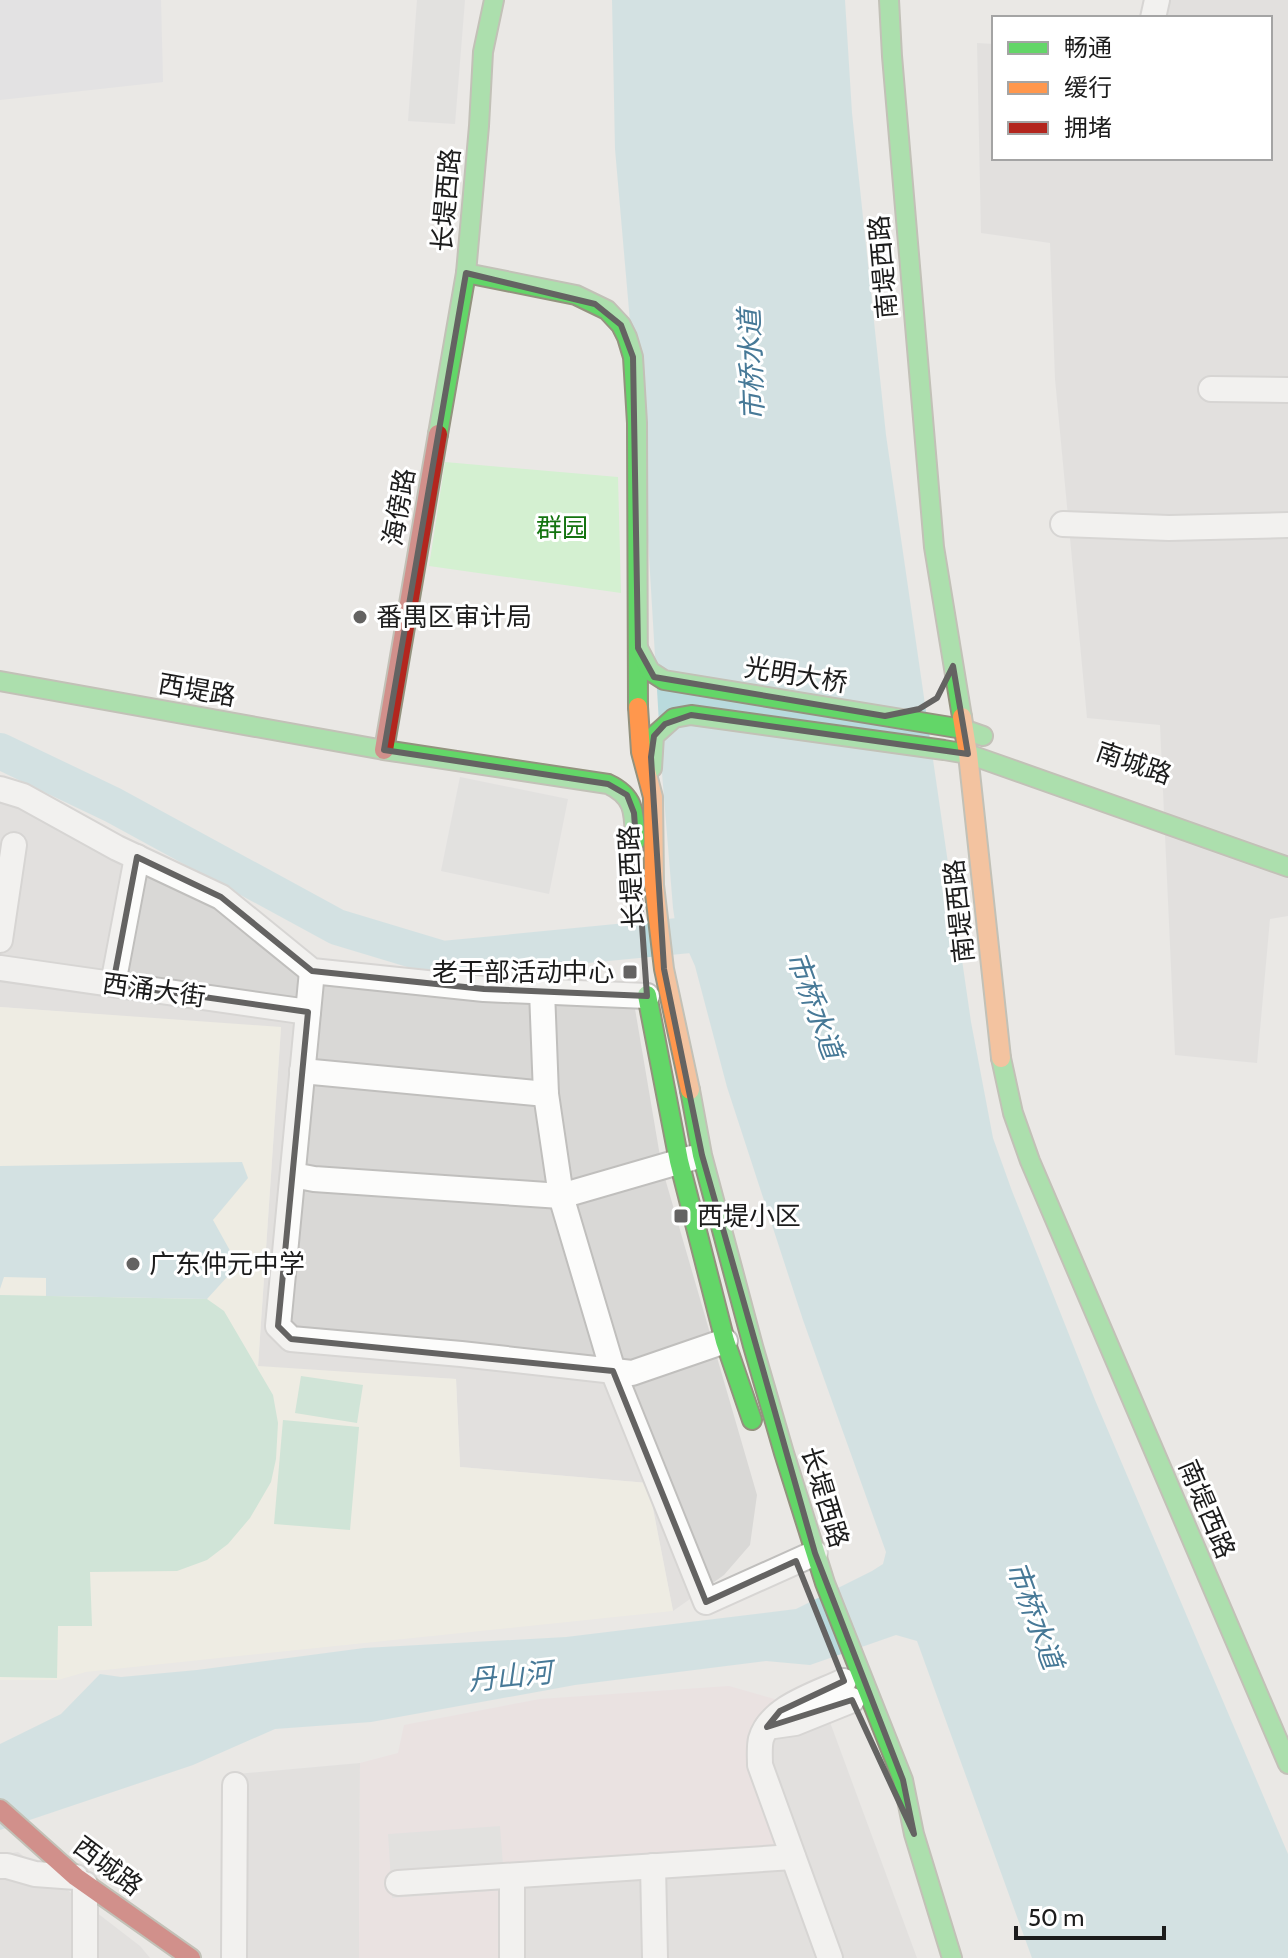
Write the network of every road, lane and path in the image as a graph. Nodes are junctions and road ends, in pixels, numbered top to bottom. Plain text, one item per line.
1 (494, 0) edge
2 (889, 0) edge
3 (466, 273) junction
4 (1211, 389) dead end
5 (1288, 390) edge
6 (1063, 524) dead end
7 (1288, 525) edge
8 (638, 648) junction
9 (953, 666) junction
10 (0, 681) edge
11 (885, 716) junction
12 (963, 729) junction
13 (647, 742) junction
14 (1004, 744) dead end
15 (384, 750) junction
16 (968, 754) junction
17 (596, 783) junction
18 (0, 789) edge
19 (14, 845) dead end
20 (635, 855) dead end
21 (137, 857) junction
22 (1288, 867) edge
23 (0, 940) edge
24 (0, 968) edge
25 (312, 971) junction
26 (113, 984) junction
27 (645, 984) joint
28 (542, 991) junction
29 (308, 1012) junction
30 (302, 1071) junction
31 (546, 1094) junction
32 (691, 1158) junction
33 (293, 1175) junction
34 (561, 1196) junction
35 (725, 1341) junction
36 (613, 1371) junction
37 (755, 1429) dead end
38 (802, 1559) junction
39 (850, 1688) junction
40 (1288, 1764) edge
41 (235, 1785) dead end
42 (0, 1809) edge
43 (914, 1834) junction
44 (793, 1857) junction
45 (0, 1866) edge
46 (653, 1866) junction
47 (512, 1876) junction
48 (80, 1881) junction
49 (398, 1883) dead end
50 (85, 1958) edge
51 (191, 1958) edge
52 (234, 1958) edge
53 (512, 1958) edge
54 (655, 1958) edge
55 (830, 1958) edge
56 (952, 1958) edge

1 - 3 street, 长堤西路
2 - 9 street, 南堤西路
3 - 8 street, 长堤西路
3 - 15 street, 海傍路
4 - 5 street
6 - 7 street
8 - 11 street, 光明大桥
8 - 13 street, 长堤西路
9 - 11 street
9 - 12 street, 南堤西路
10 - 15 street, 西堤路
11 - 12 street, 光明大桥
12 - 14 street
12 - 16 street, 南堤西路
13 - 16 street, 光明大桥
13 - 17 street
13 - 32 street, 长堤西路
15 - 17 street, 西堤路
16 - 22 street, 南城路
16 - 40 street, 南堤西路
17 - 20 street, 长堤西路
18 - 21 street
19 - 23 street
21 - 25 street
21 - 26 street
24 - 26 street, 西涌大街
25 - 28 street
25 - 29 street
26 - 29 street, 西涌大街
27 - 28 street
27 - 32 street, 长堤西路
28 - 31 street
29 - 30 street
30 - 31 street
30 - 33 street
31 - 34 street
32 - 34 street
32 - 35 street, 长堤西路
32 - 38 street, 长堤西路
33 - 34 street
33 - 36 street
34 - 36 street
35 - 36 street
35 - 37 street, 长堤西路
36 - 38 street
38 - 39 street, 长堤西路
39 - 43 street, 长堤西路
39 - 43 street, 长堤西路
39 - 44 street
41 - 52 street
42 - 48 street, 西城路
43 - 56 street, 长堤西路
44 - 46 street
44 - 55 street
45 - 48 street
46 - 47 street
46 - 54 street
47 - 49 street
47 - 53 street
48 - 50 street
48 - 51 street, 西城路

